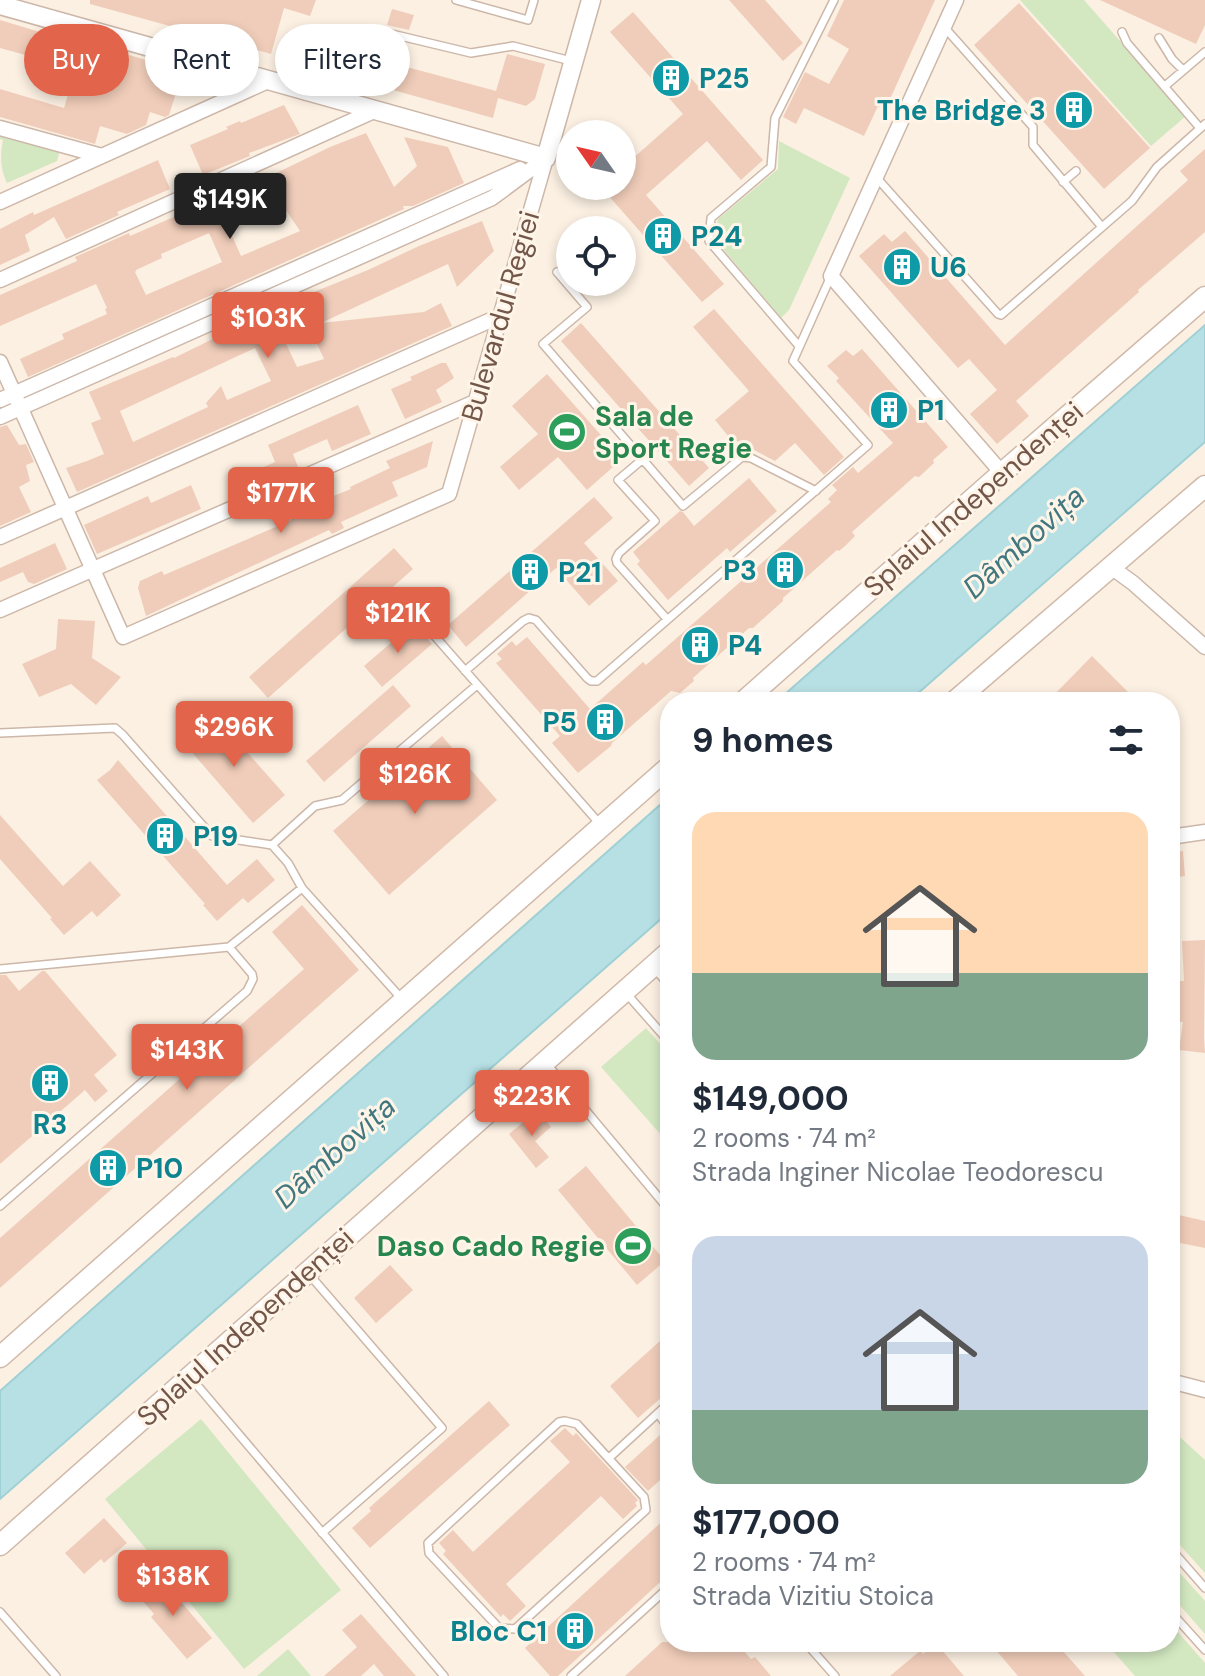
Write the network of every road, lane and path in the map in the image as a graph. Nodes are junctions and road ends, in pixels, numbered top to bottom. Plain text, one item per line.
1 (456, 0) edge
2 (534, 0) edge
3 (591, 0) edge
4 (834, 0) edge
5 (956, 0) edge
6 (0, 5) edge
7 (944, 27) junction
8 (1122, 32) dead end
9 (410, 38) edge
10 (1159, 38) dead end
11 (1205, 52) edge
12 (573, 62) junction
13 (1183, 70) junction
14 (270, 80) junction
15 (275, 81) edge
16 (1165, 86) junction
17 (327, 96) edge
18 (376, 110) junction
19 (1203, 126) edge
20 (0, 128) edge
21 (102, 156) junction
22 (546, 158) junction
23 (1076, 171) dead end
24 (876, 177) junction
25 (1063, 182) junction
26 (0, 202) edge
27 (1102, 227) junction
28 (831, 276) junction
29 (0, 280) edge
30 (578, 296) edge
31 (1205, 297) edge
32 (500, 316) junction
33 (799, 346) junction
34 (0, 362) edge
35 (7, 396) edge
36 (475, 402) junction
37 (21, 408) junction
38 (0, 417) edge
39 (643, 459) junction
40 (1002, 473) junction
41 (1205, 486) edge
42 (816, 491) junction
43 (66, 509) junction
44 (0, 537) edge
45 (1111, 567) junction
46 (93, 569) junction
47 (0, 610) edge
48 (418, 617) dead end
49 (667, 619) junction
50 (1205, 647) edge
51 (465, 671) junction
52 (477, 685) junction
53 (754, 692) edge
54 (966, 692) edge
55 (0, 733) edge
56 (660, 775) edge
57 (601, 827) junction
58 (1205, 832) edge
59 (1180, 836) edge
60 (272, 845) junction
61 (302, 888) junction
62 (229, 947) junction
63 (660, 959) edge
64 (652, 966) junction
65 (0, 969) edge
66 (660, 975) edge
67 (624, 991) junction
68 (404, 1001) junction
69 (660, 1032) edge
70 (545, 1062) junction
71 (660, 1199) edge
72 (0, 1206) edge
73 (306, 1272) junction
74 (0, 1357) edge
75 (189, 1377) junction
76 (1180, 1384) edge
77 (1205, 1390) edge
78 (658, 1413) joint
79 (660, 1416) edge
80 (609, 1458) junction
81 (322, 1533) junction
82 (0, 1545) edge
83 (1180, 1559) edge
84 (1205, 1588) edge
85 (660, 1595) edge
86 (0, 1612) edge
87 (1180, 1622) edge
88 (1205, 1650) edge
89 (814, 1652) edge
90 (56, 1676) edge
91 (444, 1676) edge
92 (571, 1676) edge
93 (835, 1676) edge

1 - 2 lane
3 - 12 street, Bulevardul Regiei
4 - 33 lane
5 - 7 street
6 - 14 street
7 - 24 street
7 - 25 lane
8 - 16 lane
9 - 12 lane
10 - 13 lane
11 - 13 lane
12 - 22 street, Bulevardul Regiei
13 - 16 lane
14 - 15 street
14 - 21 street
16 - 19 lane
17 - 18 street
18 - 22 street
18 - 29 street
19 - 27 lane
20 - 21 street
21 - 26 street
22 - 32 street, Bulevardul Regiei
22 - 35 street
22 - 37 street
23 - 25 lane
24 - 27 lane
24 - 28 street
25 - 27 lane
28 - 33 lane
28 - 40 street
30 - 39 lane
31 - 40 main road, Splaiul Independenței
32 - 36 street, Bulevardul Regiei
32 - 43 street
33 - 42 lane
34 - 35 street
35 - 37 street
36 - 46 street
36 - 46 street, Bulevardul Regiei
37 - 38 street
37 - 43 street
39 - 42 lane
39 - 49 lane
40 - 53 main road, Splaiul Independenței
41 - 45 main road
42 - 49 lane
43 - 44 street
43 - 46 street
45 - 50 street
45 - 54 main road
46 - 47 street
48 - 51 lane
49 - 51 lane
51 - 52 lane
52 - 57 lane
52 - 60 lane
55 - 60 lane
56 - 57 main road
57 - 68 main road
58 - 59 street
60 - 61 lane
61 - 62 lane
61 - 68 lane
62 - 65 lane
62 - 72 lane
63 - 64 main road, Splaiul Independenței
64 - 66 lane
64 - 67 main road, Splaiul Independenței
67 - 69 lane
67 - 70 main road, Splaiul Independenței
68 - 74 main road
70 - 71 lane
70 - 73 main road, Splaiul Independenței
73 - 75 main road, Splaiul Independenței
73 - 81 lane
75 - 81 lane
75 - 82 main road, Splaiul Independenței
76 - 77 street
78 - 79 lane
78 - 80 lane
80 - 80 lane
81 - 91 lane
83 - 84 lane
85 - 92 lane
86 - 90 lane
87 - 88 lane
89 - 93 lane

